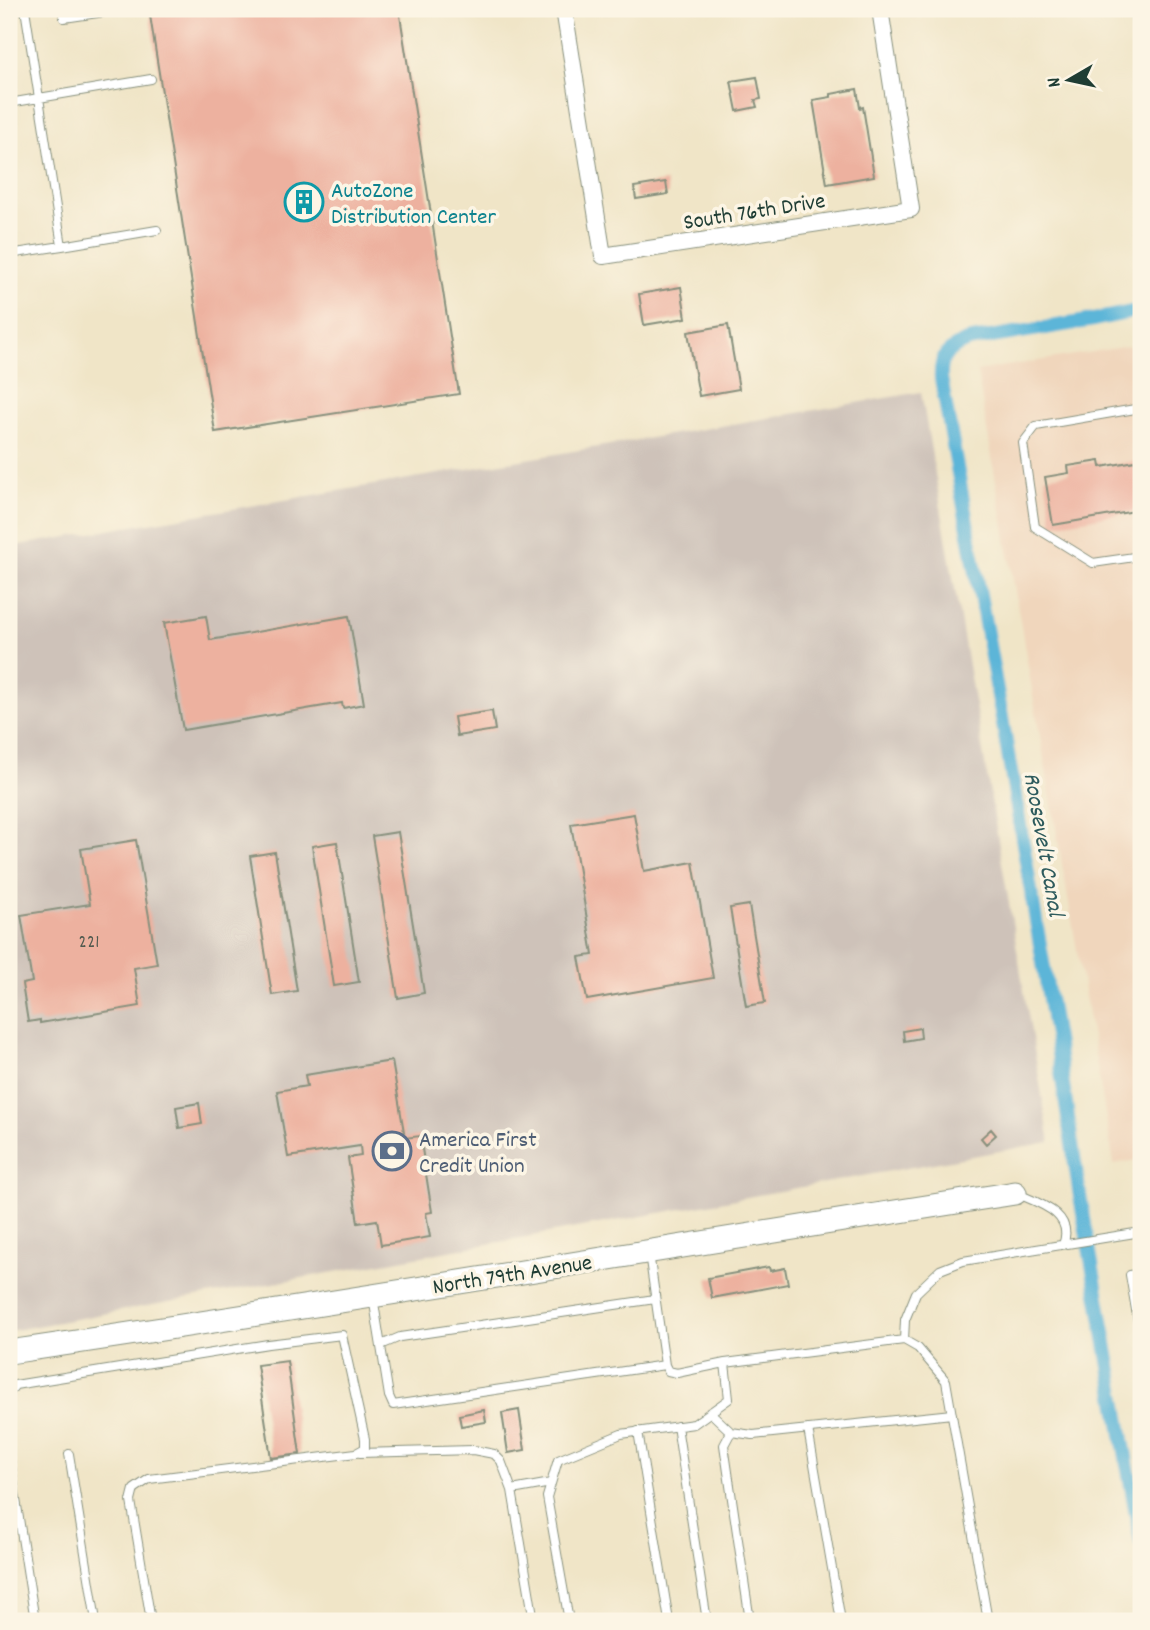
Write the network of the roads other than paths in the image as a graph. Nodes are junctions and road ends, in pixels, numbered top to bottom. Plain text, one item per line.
1 (25, 9) edge
2 (63, 9) edge
3 (125, 9) edge
4 (564, 9) edge
5 (880, 9) edge
6 (151, 79) dead end
7 (39, 98) junction
8 (9, 103) edge
9 (157, 230) dead end
10 (62, 246) junction
11 (9, 254) edge
12 (1141, 408) edge
13 (1140, 556) edge
14 (1141, 575) edge
15 (1015, 1193) joint
16 (1141, 1232) edge
17 (1063, 1245) junction
18 (648, 1250) junction
19 (1141, 1273) edge
20 (373, 1296) junction
21 (655, 1299) junction
22 (1141, 1339) edge
23 (904, 1340) junction
24 (381, 1345) junction
25 (9, 1352) edge
26 (725, 1363) junction
27 (665, 1365) junction
28 (9, 1394) edge
29 (710, 1412) junction
30 (952, 1415) junction
31 (677, 1426) junction
32 (808, 1429) junction
33 (638, 1431) junction
34 (731, 1432) junction
35 (356, 1453) junction
36 (9, 1454) edge
37 (69, 1454) dead end
38 (551, 1483) junction
39 (512, 1490) junction
40 (35, 1621) edge
41 (96, 1621) edge
42 (150, 1621) edge
43 (534, 1621) edge
44 (569, 1621) edge
45 (669, 1621) edge
46 (707, 1621) edge
47 (750, 1621) edge
48 (841, 1621) edge
49 (988, 1621) edge

1 - 7 lane
2 - 3 lane
4 - 5 street, South 76th Drive
6 - 7 lane
7 - 8 lane
7 - 10 lane
9 - 10 lane
10 - 11 lane
12 - 13 lane
13 - 14 lane
15 - 17 lane
15 - 18 street, North 79th Avenue
16 - 17 lane
17 - 23 lane
18 - 20 street, North 79th Avenue
18 - 21 lane
19 - 22 lane
20 - 24 lane
20 - 25 street, North 79th Avenue
21 - 24 lane
21 - 27 lane
23 - 26 lane
23 - 30 lane
24 - 27 lane
26 - 27 lane
26 - 29 lane
28 - 35 lane
29 - 31 lane
29 - 34 lane
30 - 32 lane
30 - 49 lane
31 - 33 lane
31 - 46 lane
32 - 34 lane
32 - 48 lane
33 - 38 lane
33 - 45 lane
34 - 47 lane
35 - 39 lane
35 - 42 lane
36 - 40 lane
37 - 41 lane
38 - 39 lane
38 - 44 lane
39 - 43 lane

